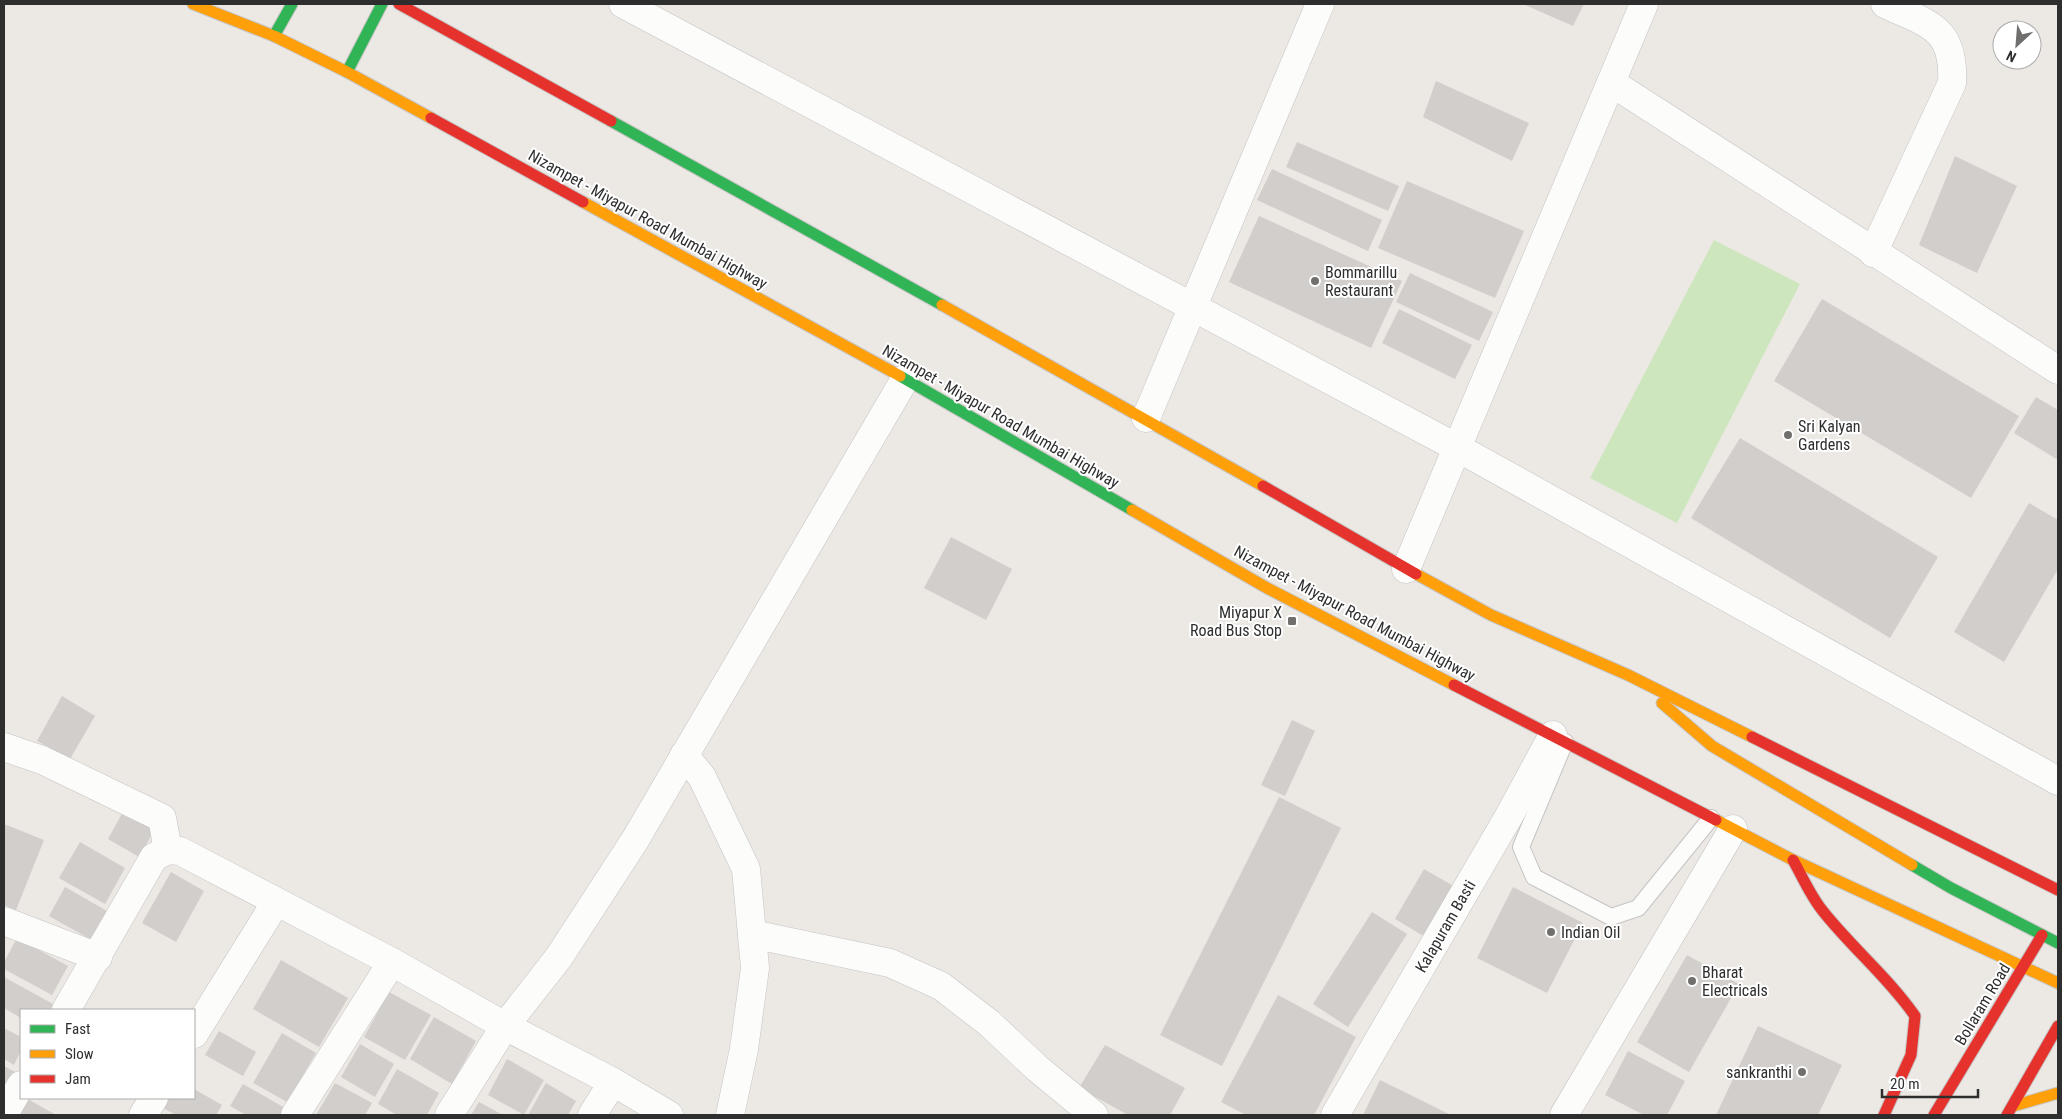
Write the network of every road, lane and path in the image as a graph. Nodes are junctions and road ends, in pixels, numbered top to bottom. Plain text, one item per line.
1 (193, 4) edge
2 (292, 4) edge
3 (382, 4) edge
4 (400, 4) edge
5 (622, 4) edge
6 (1320, 4) edge
7 (1644, 4) edge
8 (1885, 4) edge
9 (274, 36) junction
10 (347, 72) junction
11 (1612, 83) junction
12 (1873, 253) junction
13 (1192, 308) junction
14 (2058, 370) edge
15 (905, 379) junction
16 (1146, 418) junction
17 (1456, 447) junction
18 (1406, 570) junction
19 (1628, 675) junction
20 (1559, 738) junction
21 (4, 747) edge
22 (684, 755) junction
23 (2058, 781) edge
24 (1722, 824) junction
25 (168, 850) junction
26 (1793, 860) junction
27 (2058, 890) edge
28 (276, 902) junction
29 (4, 921) edge
30 (752, 934) junction
31 (2042, 936) junction
32 (2058, 943) edge
33 (98, 957) junction
34 (392, 962) junction
35 (2024, 967) junction
36 (2058, 983) edge
37 (67, 1009) edge
38 (505, 1026) junction
39 (2058, 1026) edge
40 (195, 1032) edge
41 (613, 1082) junction
42 (20, 1087) edge
43 (2058, 1094) edge
44 (153, 1099) edge
45 (2010, 1111) edge
46 (4, 1114) edge
47 (143, 1115) edge
48 (295, 1115) edge
49 (449, 1115) edge
50 (592, 1115) edge
51 (669, 1115) edge
52 (730, 1115) edge
53 (1094, 1115) edge
54 (1335, 1115) edge
55 (1564, 1115) edge
56 (1884, 1115) edge
57 (1934, 1115) edge

1 - 9 main road, Nizampet - Miyapur Road Mumbai Highway
2 - 9 main road
3 - 10 main road
4 - 16 main road
5 - 13 street
6 - 13 street
7 - 11 street
8 - 12 street
9 - 10 main road, Nizampet - Miyapur Road Mumbai Highway
10 - 15 main road, Nizampet - Miyapur Road Mumbai Highway
11 - 12 street
11 - 17 street
12 - 14 street
13 - 16 street
13 - 17 street
15 - 20 main road, Nizampet - Miyapur Road Mumbai Highway
15 - 22 street
16 - 18 main road
17 - 18 street
17 - 23 street
18 - 19 main road
19 - 27 main road
19 - 31 main road
20 - 24 main road, Nizampet - Miyapur Road Mumbai Highway
20 - 24 lane
20 - 54 street, Kalapuram Basti
21 - 25 street
22 - 30 street
22 - 38 street
24 - 26 main road, Nizampet - Miyapur Road Mumbai Highway
24 - 55 street
25 - 28 street
25 - 33 street
26 - 35 main road, Nizampet - Miyapur Road Mumbai Highway
26 - 56 main road
28 - 34 street
28 - 40 street
29 - 33 street
30 - 52 street
30 - 53 street
31 - 32 main road
31 - 35 main road, Bollaram Road
33 - 37 street
34 - 38 street
34 - 48 street
35 - 36 main road, Nizampet - Miyapur Road Mumbai Highway
35 - 57 main road, Bollaram Road
38 - 41 street
38 - 49 street
39 - 45 main road
41 - 50 street
41 - 51 street
42 - 46 street
43 - 45 main road
44 - 47 street

